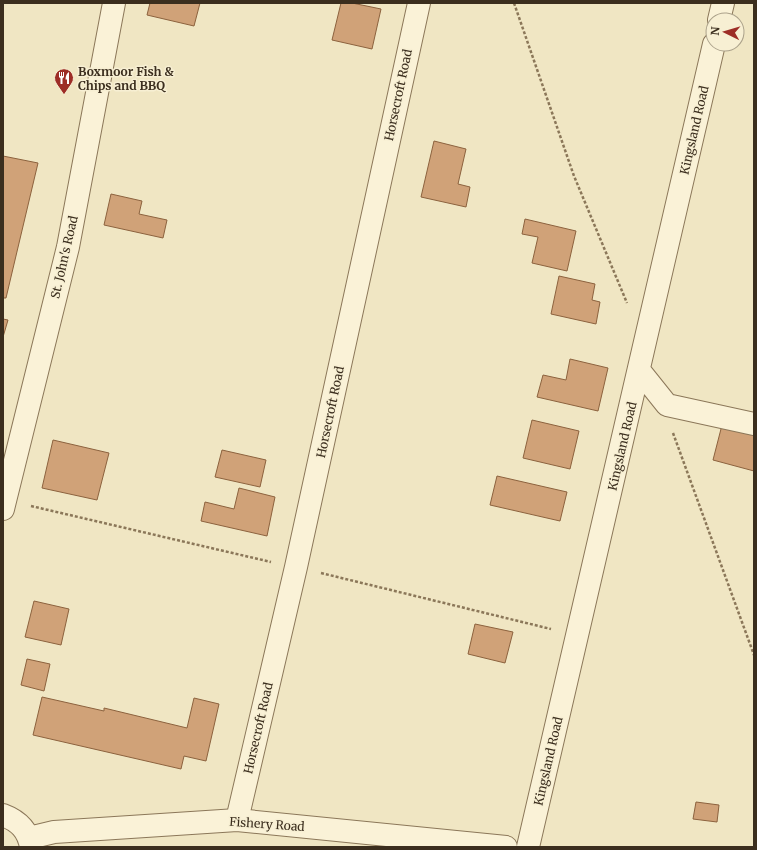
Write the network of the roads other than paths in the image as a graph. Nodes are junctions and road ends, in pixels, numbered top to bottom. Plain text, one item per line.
1 (114, 3) edge
2 (418, 3) edge
3 (712, 52) edge
4 (639, 370) junction
5 (754, 424) edge
6 (3, 503) edge
7 (3, 815) edge
8 (237, 820) junction
9 (30, 843) edge
10 (506, 847) edge
11 (528, 847) edge

1 - 6 street, St. John's Road
2 - 8 street, Horsecroft Road
3 - 4 street, Kingsland Road
4 - 5 street
4 - 11 street, Kingsland Road
7 - 9 street
8 - 9 street, Fishery Road
8 - 10 street, Fishery Road

